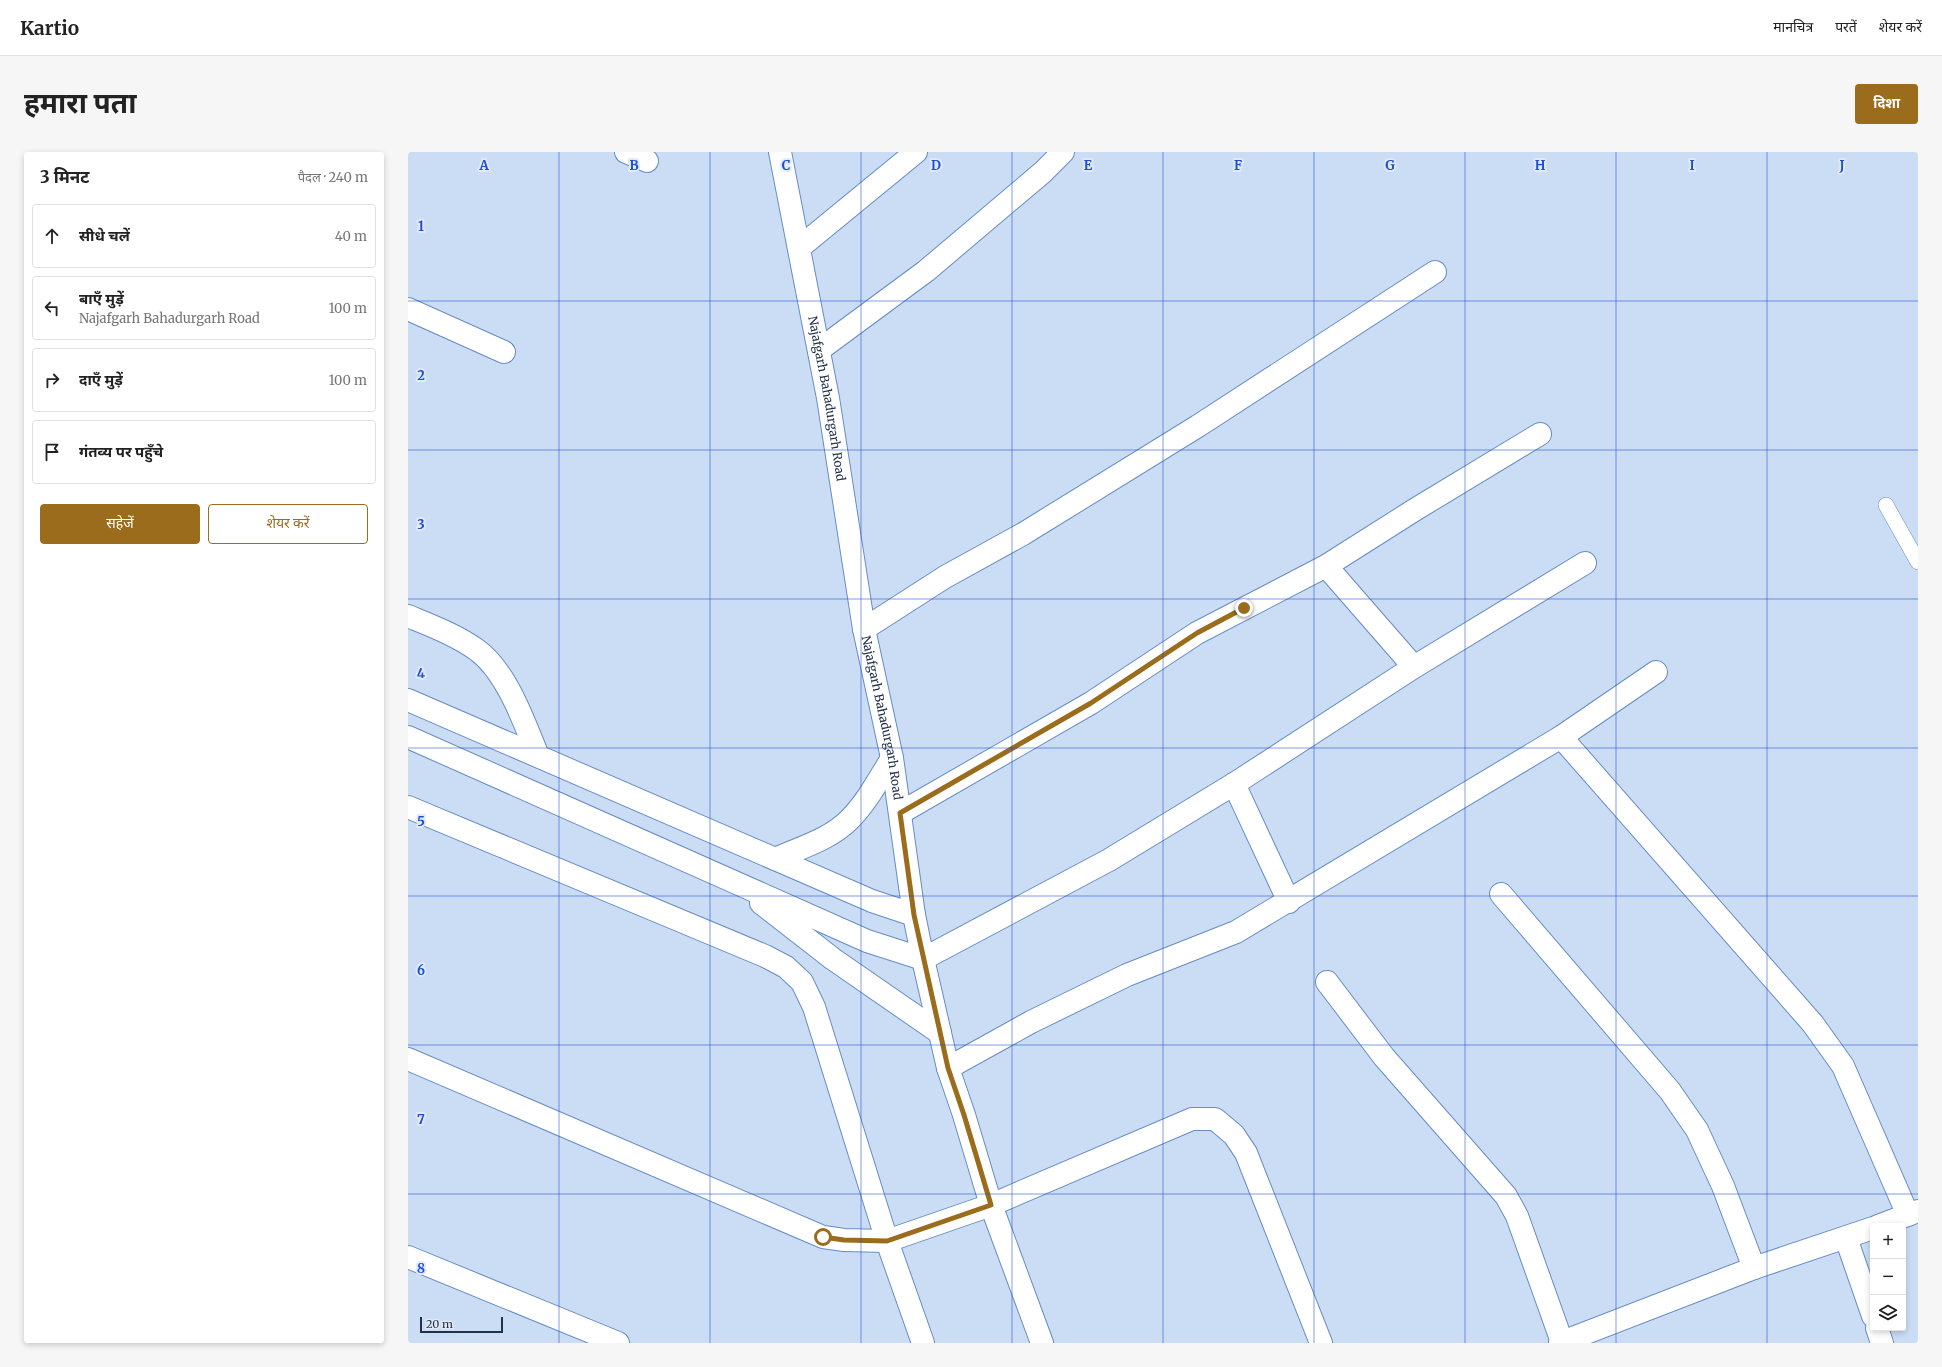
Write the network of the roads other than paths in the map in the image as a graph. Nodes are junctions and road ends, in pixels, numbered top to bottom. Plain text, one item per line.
1 (626, 152) edge
2 (780, 152) edge
3 (916, 152) edge
4 (1064, 152) edge
5 (647, 161) dead end
6 (799, 248) junction
7 (1435, 272) dead end
8 (408, 309) edge
9 (819, 350) junction
10 (504, 352) dead end
11 (1540, 434) dead end
12 (1886, 505) dead end
13 (1918, 562) edge
14 (1585, 563) dead end
15 (1326, 566) junction
16 (408, 616) edge
17 (864, 629) junction
18 (1414, 667) junction
19 (1656, 672) dead end
20 (408, 700) edge
21 (1561, 736) junction
22 (408, 737) edge
23 (538, 756) junction
24 (892, 758) junction
25 (1234, 784) junction
26 (408, 807) edge
27 (900, 813) junction
28 (776, 859) junction
29 (734, 881) junction
30 (1501, 894) dead end
31 (1289, 902) junction
32 (914, 915) junction
33 (924, 959) junction
34 (1327, 982) dead end
35 (940, 1033) junction
36 (408, 1059) edge
37 (948, 1068) junction
38 (991, 1205) junction
39 (1913, 1213) edge
40 (1886, 1223) edge
41 (1870, 1229) edge
42 (1846, 1238) junction
43 (887, 1241) junction
44 (408, 1257) edge
45 (1754, 1268) junction
46 (1870, 1307) edge
47 (1878, 1331) edge
48 (618, 1343) edge
49 (923, 1343) edge
50 (1042, 1343) edge
51 (1321, 1343) edge
52 (1561, 1343) edge
53 (1882, 1343) edge

1 - 5 street
2 - 6 street, Najafgarh Bahadurgarh Road
3 - 6 street
4 - 9 street
6 - 9 street, Najafgarh Bahadurgarh Road
7 - 17 street
8 - 10 street
9 - 17 street, Najafgarh Bahadurgarh Road
11 - 15 street
12 - 13 lane
14 - 18 street
15 - 18 street
15 - 27 street
16 - 23 street
17 - 24 street, Najafgarh Bahadurgarh Road
18 - 25 street
19 - 21 street
20 - 23 street
21 - 31 street
21 - 39 street
22 - 29 street
23 - 28 street
24 - 27 street, Najafgarh Bahadurgarh Road
24 - 28 street
25 - 31 street
25 - 33 street
26 - 43 street
27 - 32 street, Najafgarh Bahadurgarh Road
28 - 32 street
29 - 33 street
29 - 35 street
30 - 45 street
31 - 37 street
32 - 33 street, Najafgarh Bahadurgarh Road
33 - 35 street, Najafgarh Bahadurgarh Road
34 - 52 street
35 - 37 street, Najafgarh Bahadurgarh Road
36 - 43 street
37 - 38 street, Najafgarh Bahadurgarh Road
38 - 43 street
38 - 50 street, Najafgarh Bahadurgarh Road
38 - 51 street
39 - 40 street
41 - 42 street
42 - 45 street
42 - 46 street
43 - 49 street
44 - 48 street
45 - 52 street
47 - 53 street

